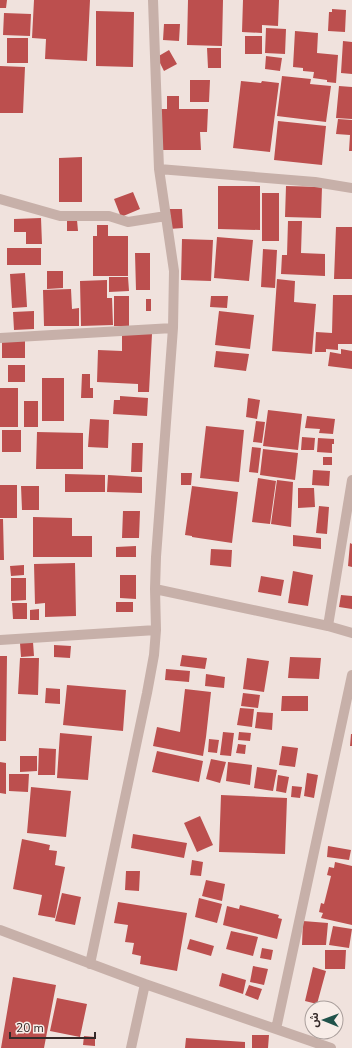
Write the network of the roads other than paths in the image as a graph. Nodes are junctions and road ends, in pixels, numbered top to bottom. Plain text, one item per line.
1 (153, 0) edge
2 (159, 169) junction
3 (352, 188) edge
4 (0, 199) edge
5 (166, 216) junction
6 (173, 328) junction
7 (0, 338) edge
8 (352, 480) edge
9 (155, 589) junction
10 (328, 626) junction
11 (156, 630) junction
12 (352, 633) edge
13 (0, 640) edge
14 (352, 675) edge
15 (0, 930) edge
16 (90, 964) junction
17 (145, 984) junction
18 (276, 1029) junction
19 (131, 1048) edge
20 (332, 1048) edge

1 - 2 street
2 - 3 street
2 - 5 street
4 - 5 street
5 - 6 street
6 - 7 street
6 - 9 street
8 - 10 street
9 - 10 street
9 - 11 street
10 - 12 street
11 - 13 street
11 - 16 street
14 - 18 street
15 - 16 street
16 - 17 street
17 - 18 street
17 - 19 street
18 - 20 street

